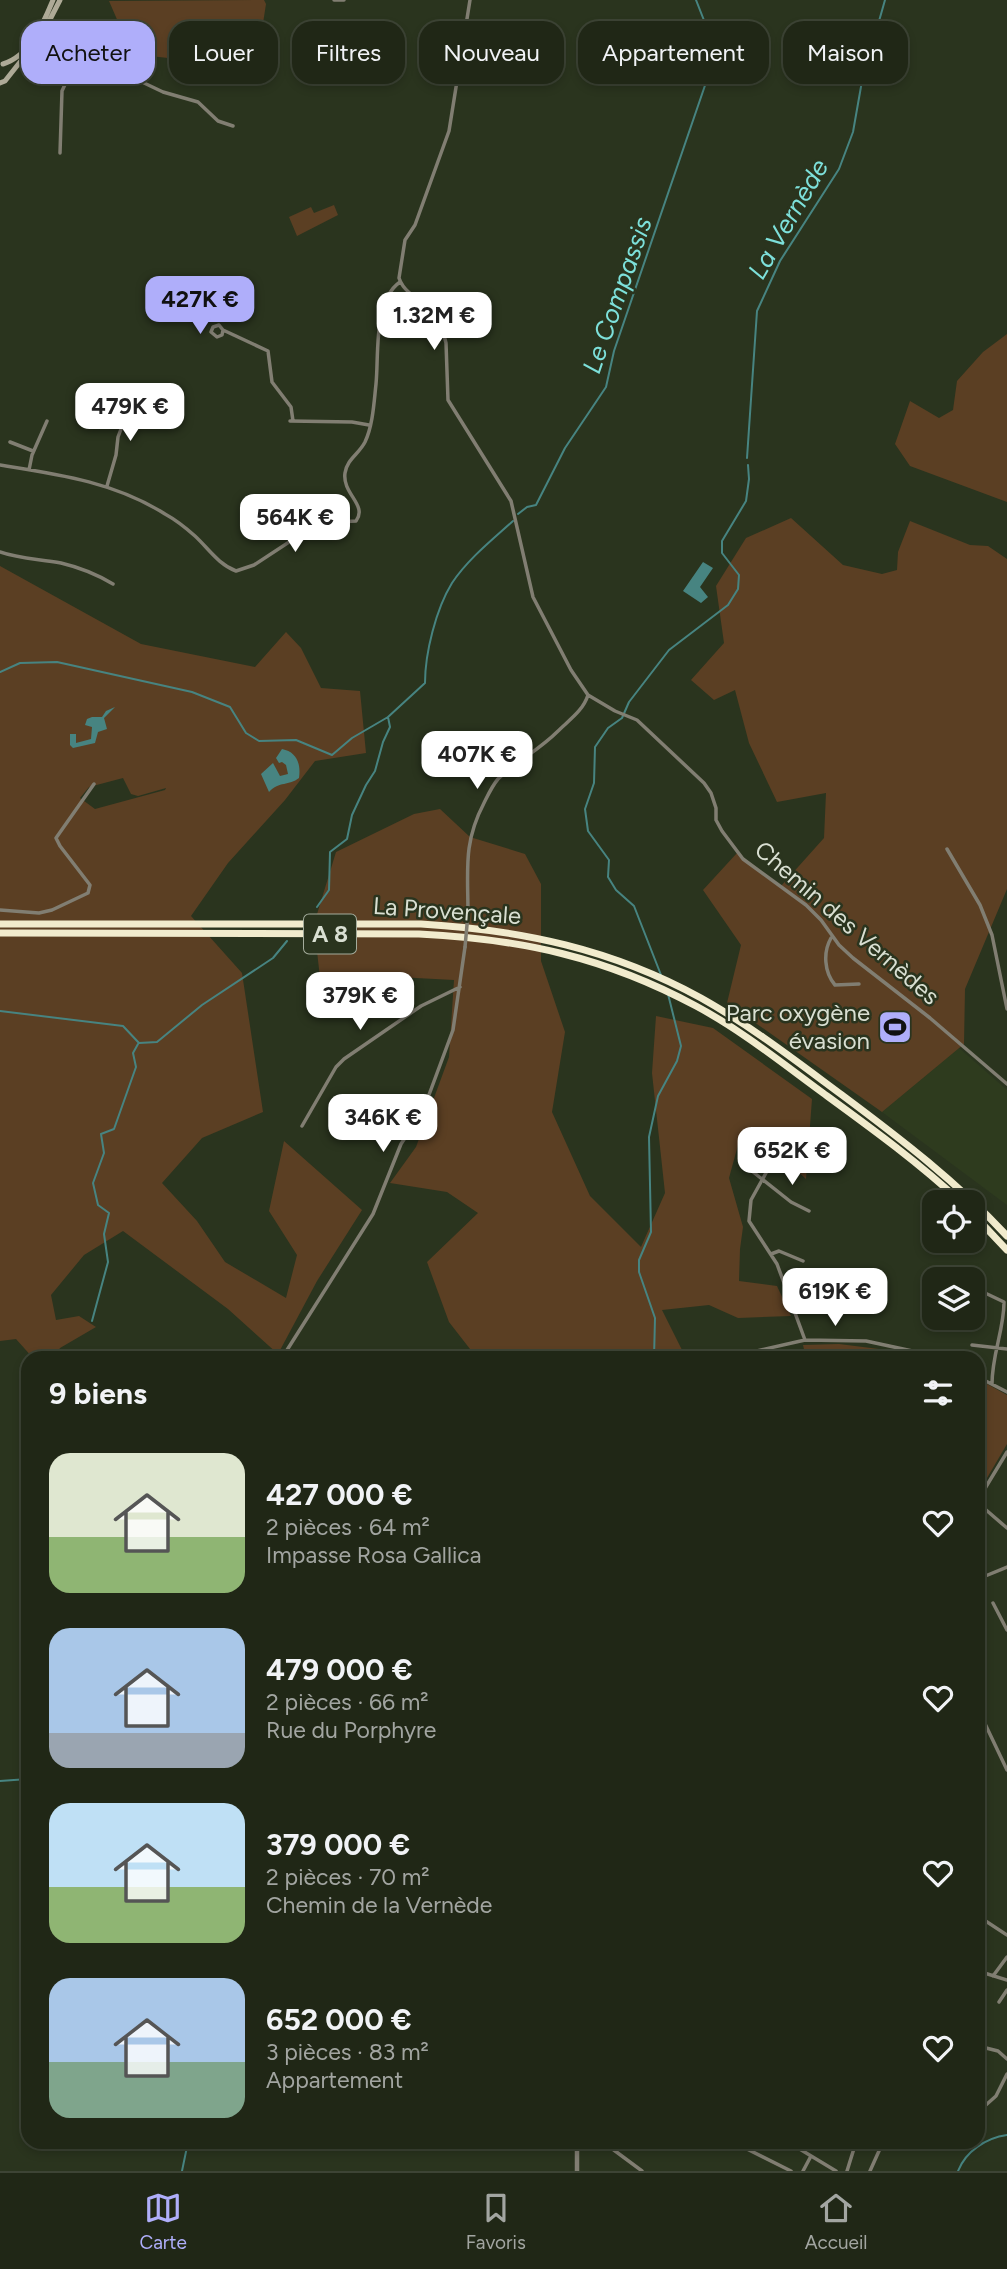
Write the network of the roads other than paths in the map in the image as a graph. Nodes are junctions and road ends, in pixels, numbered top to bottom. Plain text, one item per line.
1 (53, 0) edge
2 (60, 0) edge
3 (334, 0) edge
4 (344, 0) edge
5 (470, 0) edge
6 (1, 63) edge
7 (9, 75) junction
8 (0, 83) edge
9 (65, 84) edge
10 (146, 84) edge
11 (233, 126) dead end
12 (60, 153) dead end
13 (400, 282) junction
14 (223, 330) dead end
15 (131, 392) dead end
16 (47, 421) dead end
17 (369, 425) junction
18 (10, 442) dead end
19 (33, 451) junction
20 (0, 465) edge
21 (29, 470) junction
22 (107, 486) junction
23 (0, 552) edge
24 (113, 584) dead end
25 (588, 695) junction
26 (94, 785) dead end
27 (947, 849) dead end
28 (0, 910) edge
29 (0, 924) edge
30 (0, 933) edge
31 (832, 937) junction
32 (859, 984) dead end
33 (460, 987) junction
34 (1007, 1009) edge
35 (1007, 1084) edge
36 (302, 1126) dead end
37 (777, 1153) dead end
38 (743, 1164) dead end
39 (763, 1179) junction
40 (948, 1190) edge
41 (809, 1211) dead end
42 (985, 1227) edge
43 (1007, 1237) edge
44 (1007, 1250) edge
45 (771, 1254) junction
46 (803, 1261) dead end
47 (985, 1293) edge
48 (805, 1340) junction
49 (972, 1345) dead end
50 (995, 1348) junction
51 (1007, 1349) edge
52 (286, 1351) edge
53 (759, 1351) edge
54 (912, 1351) edge
55 (985, 1380) edge
56 (992, 1384) junction
57 (1007, 1392) edge
58 (1006, 1454) edge
59 (985, 1490) edge
60 (985, 1508) edge
61 (1007, 1528) edge
62 (1007, 1567) edge
63 (985, 1576) edge
64 (993, 1603) dead end
65 (1006, 1627) edge
66 (985, 1724) edge
67 (1007, 1770) edge
68 (985, 1921) edge
69 (1007, 1935) edge
70 (1007, 1957) edge
71 (985, 1973) edge
72 (993, 1976) junction
73 (1007, 1980) edge
74 (1007, 1990) edge
75 (999, 2002) dead end
76 (985, 2048) edge
77 (1007, 2059) edge
78 (1007, 2074) edge
79 (985, 2106) edge
80 (577, 2149) edge
81 (612, 2149) edge
82 (747, 2149) edge
83 (802, 2149) edge
84 (854, 2149) edge
85 (880, 2149) edge
86 (811, 2156) junction
87 (577, 2171) edge
88 (642, 2171) edge
89 (791, 2171) edge
90 (803, 2171) edge
91 (836, 2171) edge
92 (847, 2171) edge
93 (870, 2171) edge

1 - 6 main road
2 - 7 main road
3 - 4 street
5 - 13 street
6 - 7 main road
7 - 8 main road
9 - 12 street
10 - 11 street
13 - 17 street
13 - 25 street
14 - 17 street
15 - 22 street
16 - 19 street
17 - 22 street
18 - 19 street
19 - 21 street
20 - 21 street
21 - 22 street
23 - 24 street
25 - 31 street, Chemin des Vernèdes
25 - 33 street, bridge
26 - 28 street
27 - 34 street
29 - 43 highway, La Provençale / A 8
30 - 40 highway, La Provençale / A 8
31 - 32 street
31 - 35 street, Chemin des Vernèdes
33 - 36 street
33 - 52 street
37 - 39 street
38 - 39 street
39 - 41 street
39 - 45 street
42 - 44 highway
45 - 46 street
45 - 48 street
47 - 50 street
48 - 53 street
48 - 54 street
49 - 50 street
50 - 51 street
50 - 56 street
55 - 56 street
56 - 57 street
58 - 59 street
60 - 61 street
62 - 63 street
64 - 65 street
66 - 67 street
68 - 69 street
70 - 72 street
71 - 72 street
72 - 73 street
74 - 75 street
76 - 77 street
78 - 79 street
80 - 87 street
81 - 88 street
82 - 89 street
83 - 86 street
84 - 92 street
85 - 93 street
86 - 90 street
86 - 91 street

